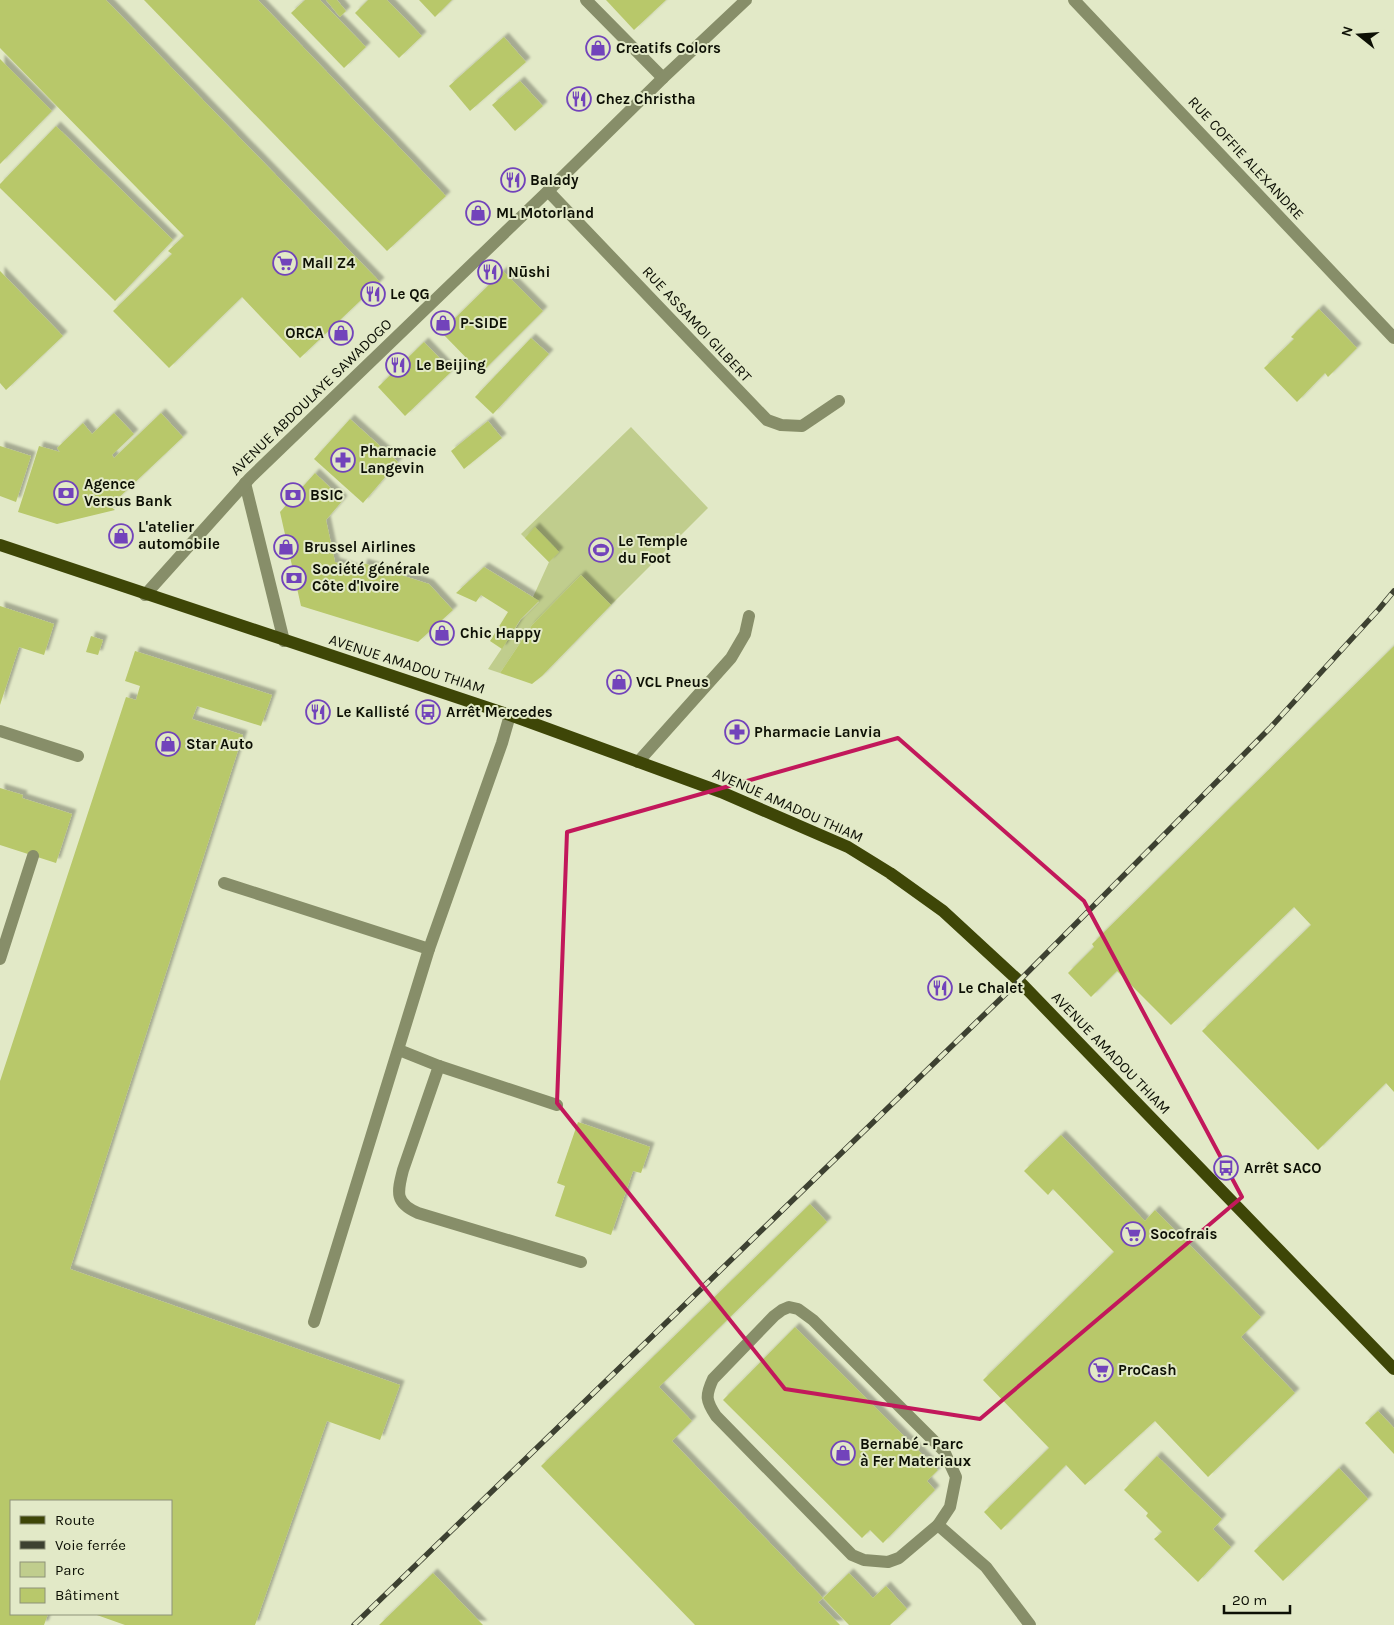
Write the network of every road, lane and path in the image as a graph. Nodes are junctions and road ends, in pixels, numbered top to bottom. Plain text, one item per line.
1 (586, 0) edge
2 (746, 0) edge
3 (1074, 0) edge
4 (663, 78) junction
5 (548, 191) junction
6 (1394, 338) edge
7 (839, 401) dead end
8 (245, 483) junction
9 (0, 545) edge
10 (145, 595) junction
11 (749, 616) dead end
12 (284, 641) junction
13 (510, 715) junction
14 (0, 731) edge
15 (78, 756) dead end
16 (638, 762) junction
17 (34, 856) dead end
18 (224, 883) dead end
19 (429, 949) junction
20 (0, 959) edge
21 (398, 1050) junction
22 (439, 1066) junction
23 (557, 1105) dead end
24 (581, 1262) dead end
25 (314, 1322) dead end
26 (1394, 1369) edge
27 (938, 1525) junction
28 (1030, 1625) edge

1 - 4 street
2 - 4 street, AVENUE ABDOULAYE SAWADOGO
3 - 6 street, RUE COFFIE ALEXANDRE
4 - 5 street, AVENUE ABDOULAYE SAWADOGO
5 - 7 street, RUE ASSAMOI GILBERT
5 - 8 street, AVENUE ABDOULAYE SAWADOGO
8 - 10 street, AVENUE ABDOULAYE SAWADOGO
8 - 12 street
9 - 10 main road, AVENUE AMADOU THIAM
10 - 12 main road, AVENUE AMADOU THIAM
11 - 16 street
12 - 13 main road, AVENUE AMADOU THIAM
13 - 16 main road, AVENUE AMADOU THIAM
13 - 19 street
14 - 15 street
16 - 26 main road, AVENUE AMADOU THIAM
17 - 20 street
18 - 19 street
19 - 21 street
21 - 22 street
21 - 25 street
22 - 23 street
22 - 24 street
27 - 27 street
27 - 28 street

